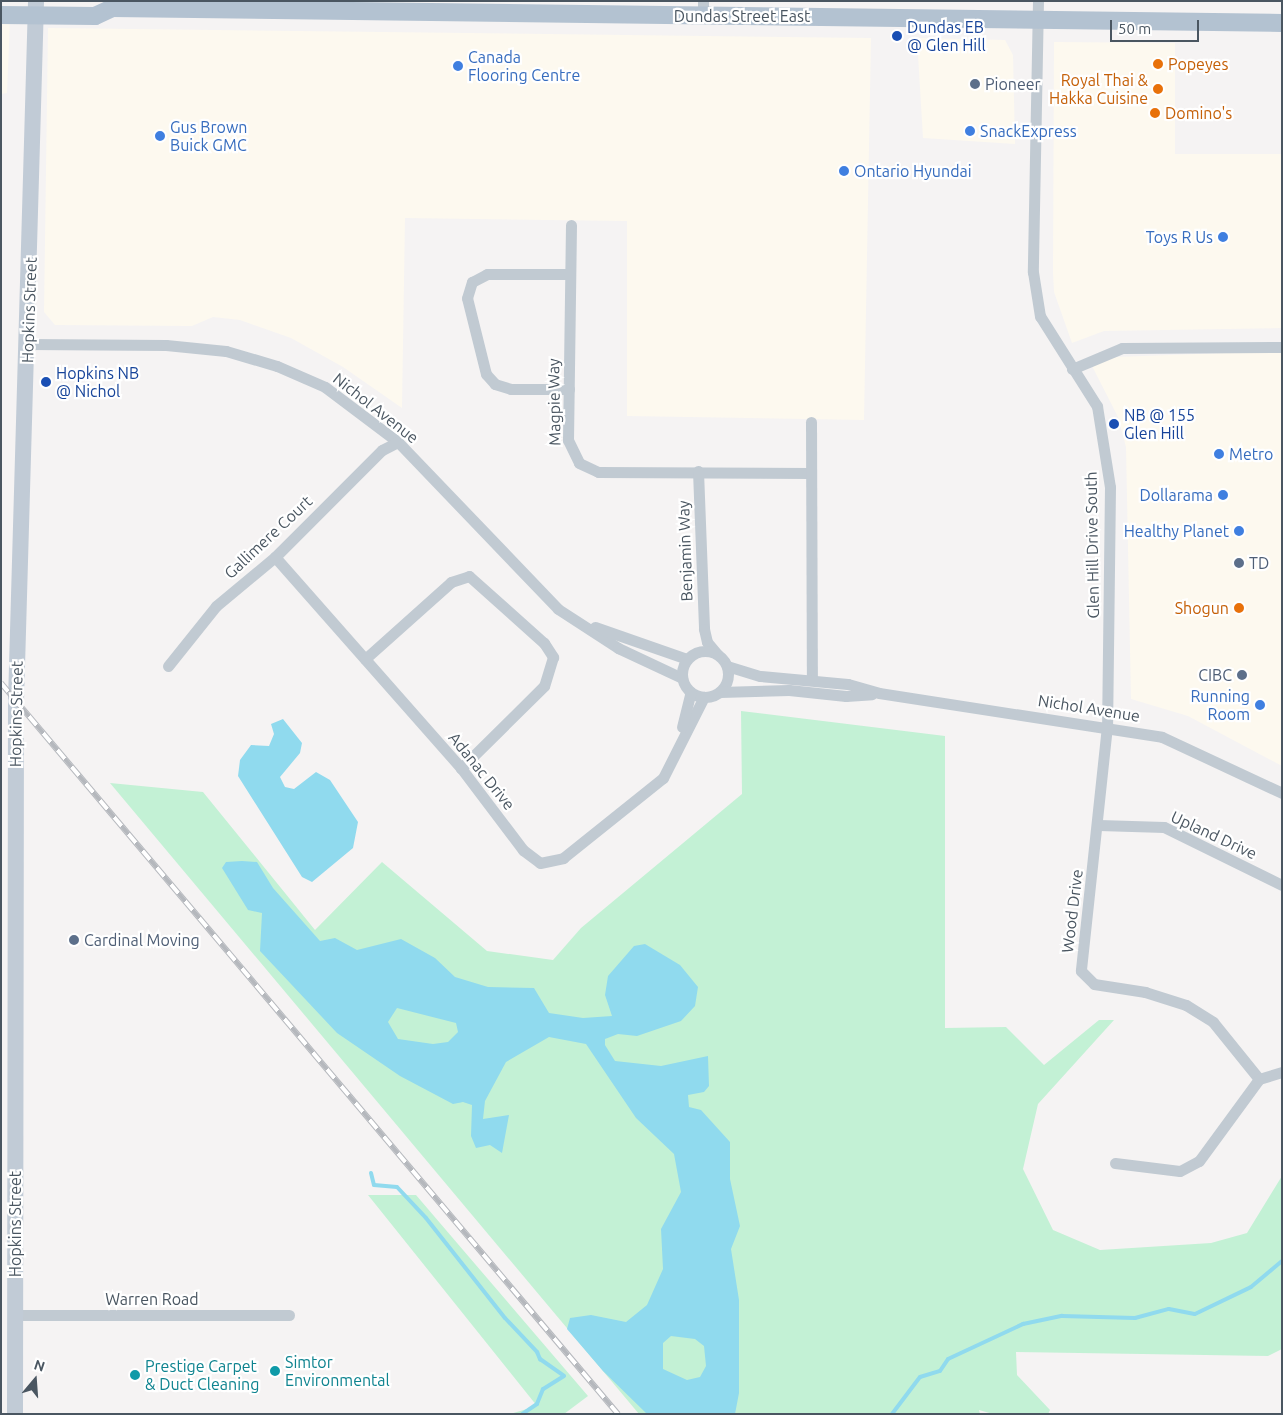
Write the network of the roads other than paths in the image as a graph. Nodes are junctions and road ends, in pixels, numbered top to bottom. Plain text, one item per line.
1 (1038, 1) edge
2 (106, 5) edge
3 (35, 8) edge
4 (703, 8) edge
5 (1, 15) edge
6 (1038, 20) junction
7 (1282, 23) edge
8 (571, 225) dead end
9 (570, 274) junction
10 (28, 344) junction
11 (1282, 347) edge
12 (1072, 369) junction
13 (569, 389) junction
14 (811, 422) dead end
15 (398, 442) junction
16 (698, 471) junction
17 (810, 473) junction
18 (275, 557) junction
19 (582, 622) junction
20 (704, 629) junction
21 (717, 654) junction
22 (691, 656) junction
23 (366, 659) junction
24 (168, 666) dead end
25 (727, 666) junction
26 (682, 678) junction
27 (812, 679) junction
28 (691, 692) junction
29 (720, 692) junction
30 (879, 693) junction
31 (704, 697) junction
32 (1107, 726) junction
33 (679, 744) junction
34 (461, 768) junction
35 (1282, 793) edge
36 (1099, 825) junction
37 (1282, 885) edge
38 (1282, 1072) edge
39 (1259, 1079) junction
40 (1115, 1163) dead end
41 (15, 1315) junction
42 (289, 1315) dead end
43 (14, 1414) edge

1 - 6 street, Glen Hill Drive South
2 - 3 main road, Dundas Street East
2 - 4 main road, Dundas Street East
3 - 5 main road, Dundas Street East
3 - 10 main road, Hopkins Street
4 - 6 main road, Dundas Street East
6 - 7 main road, Dundas Street East
6 - 12 street, Glen Hill Drive South
8 - 9 street, Magpie Way
9 - 13 street, Magpie Way
9 - 13 street
10 - 15 street, Nichol Avenue
10 - 41 main road, Hopkins Street
11 - 12 street
12 - 32 street, Glen Hill Drive South
13 - 16 street, Magpie Way
14 - 17 street
15 - 18 street, Gallimere Court
15 - 19 street, Nichol Avenue
16 - 17 street, Magpie Way
16 - 20 street, Benjamin Way
17 - 27 street
18 - 23 street, Adanac Drive
18 - 24 street, Gallimere Court
19 - 22 street, Nichol Avenue
19 - 26 street, Nichol Avenue
20 - 21 street, Benjamin Way
20 - 22 street, Benjamin Way
21 - 22 street
21 - 25 street
22 - 26 street
23 - 34 street, Adanac Drive
23 - 34 street
25 - 27 street, Nichol Avenue
25 - 29 street
26 - 28 street
27 - 30 street, Nichol Avenue
28 - 31 street
28 - 33 street, Adanac Drive
29 - 30 street, Nichol Avenue
29 - 31 street
30 - 32 street, Nichol Avenue
31 - 33 street, Adanac Drive
32 - 35 street, Nichol Avenue
32 - 36 street, Wood Drive
33 - 34 street, Adanac Drive
36 - 37 street, Upland Drive
36 - 39 street, Wood Drive
38 - 39 street
39 - 40 street
41 - 42 street, Warren Road
41 - 43 main road, Hopkins Street

